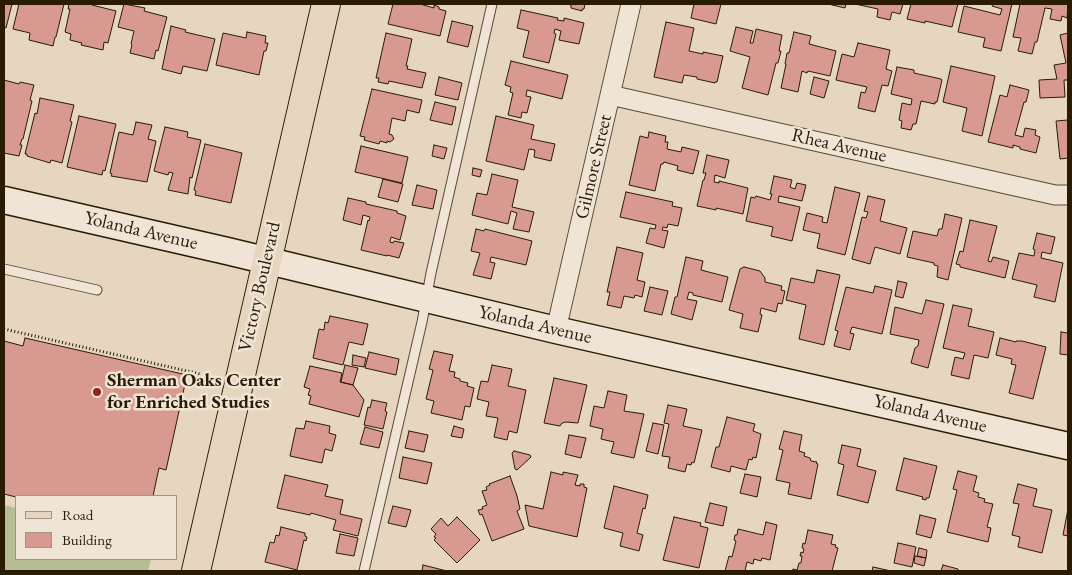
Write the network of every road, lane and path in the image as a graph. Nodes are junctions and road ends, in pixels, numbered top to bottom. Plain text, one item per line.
1 (326, 4) edge
2 (492, 4) edge
3 (631, 4) edge
4 (610, 95) junction
5 (1068, 195) edge
6 (4, 200) edge
7 (267, 261) junction
8 (4, 269) edge
9 (97, 290) dead end
10 (426, 299) junction
11 (4, 329) edge
12 (556, 330) junction
13 (200, 374) dead end
14 (1068, 446) edge
15 (196, 571) edge
16 (364, 571) edge

1 - 7 main road, Victory Boulevard
2 - 10 lane
3 - 4 street, Gilmore Street
4 - 5 street, Rhea Avenue
4 - 12 street, Gilmore Street
6 - 7 street, Yolanda Avenue
7 - 10 street, Yolanda Avenue
7 - 15 main road, Victory Boulevard
8 - 9 lane
10 - 12 street, Yolanda Avenue
10 - 16 lane
11 - 13 path
12 - 14 street, Yolanda Avenue

